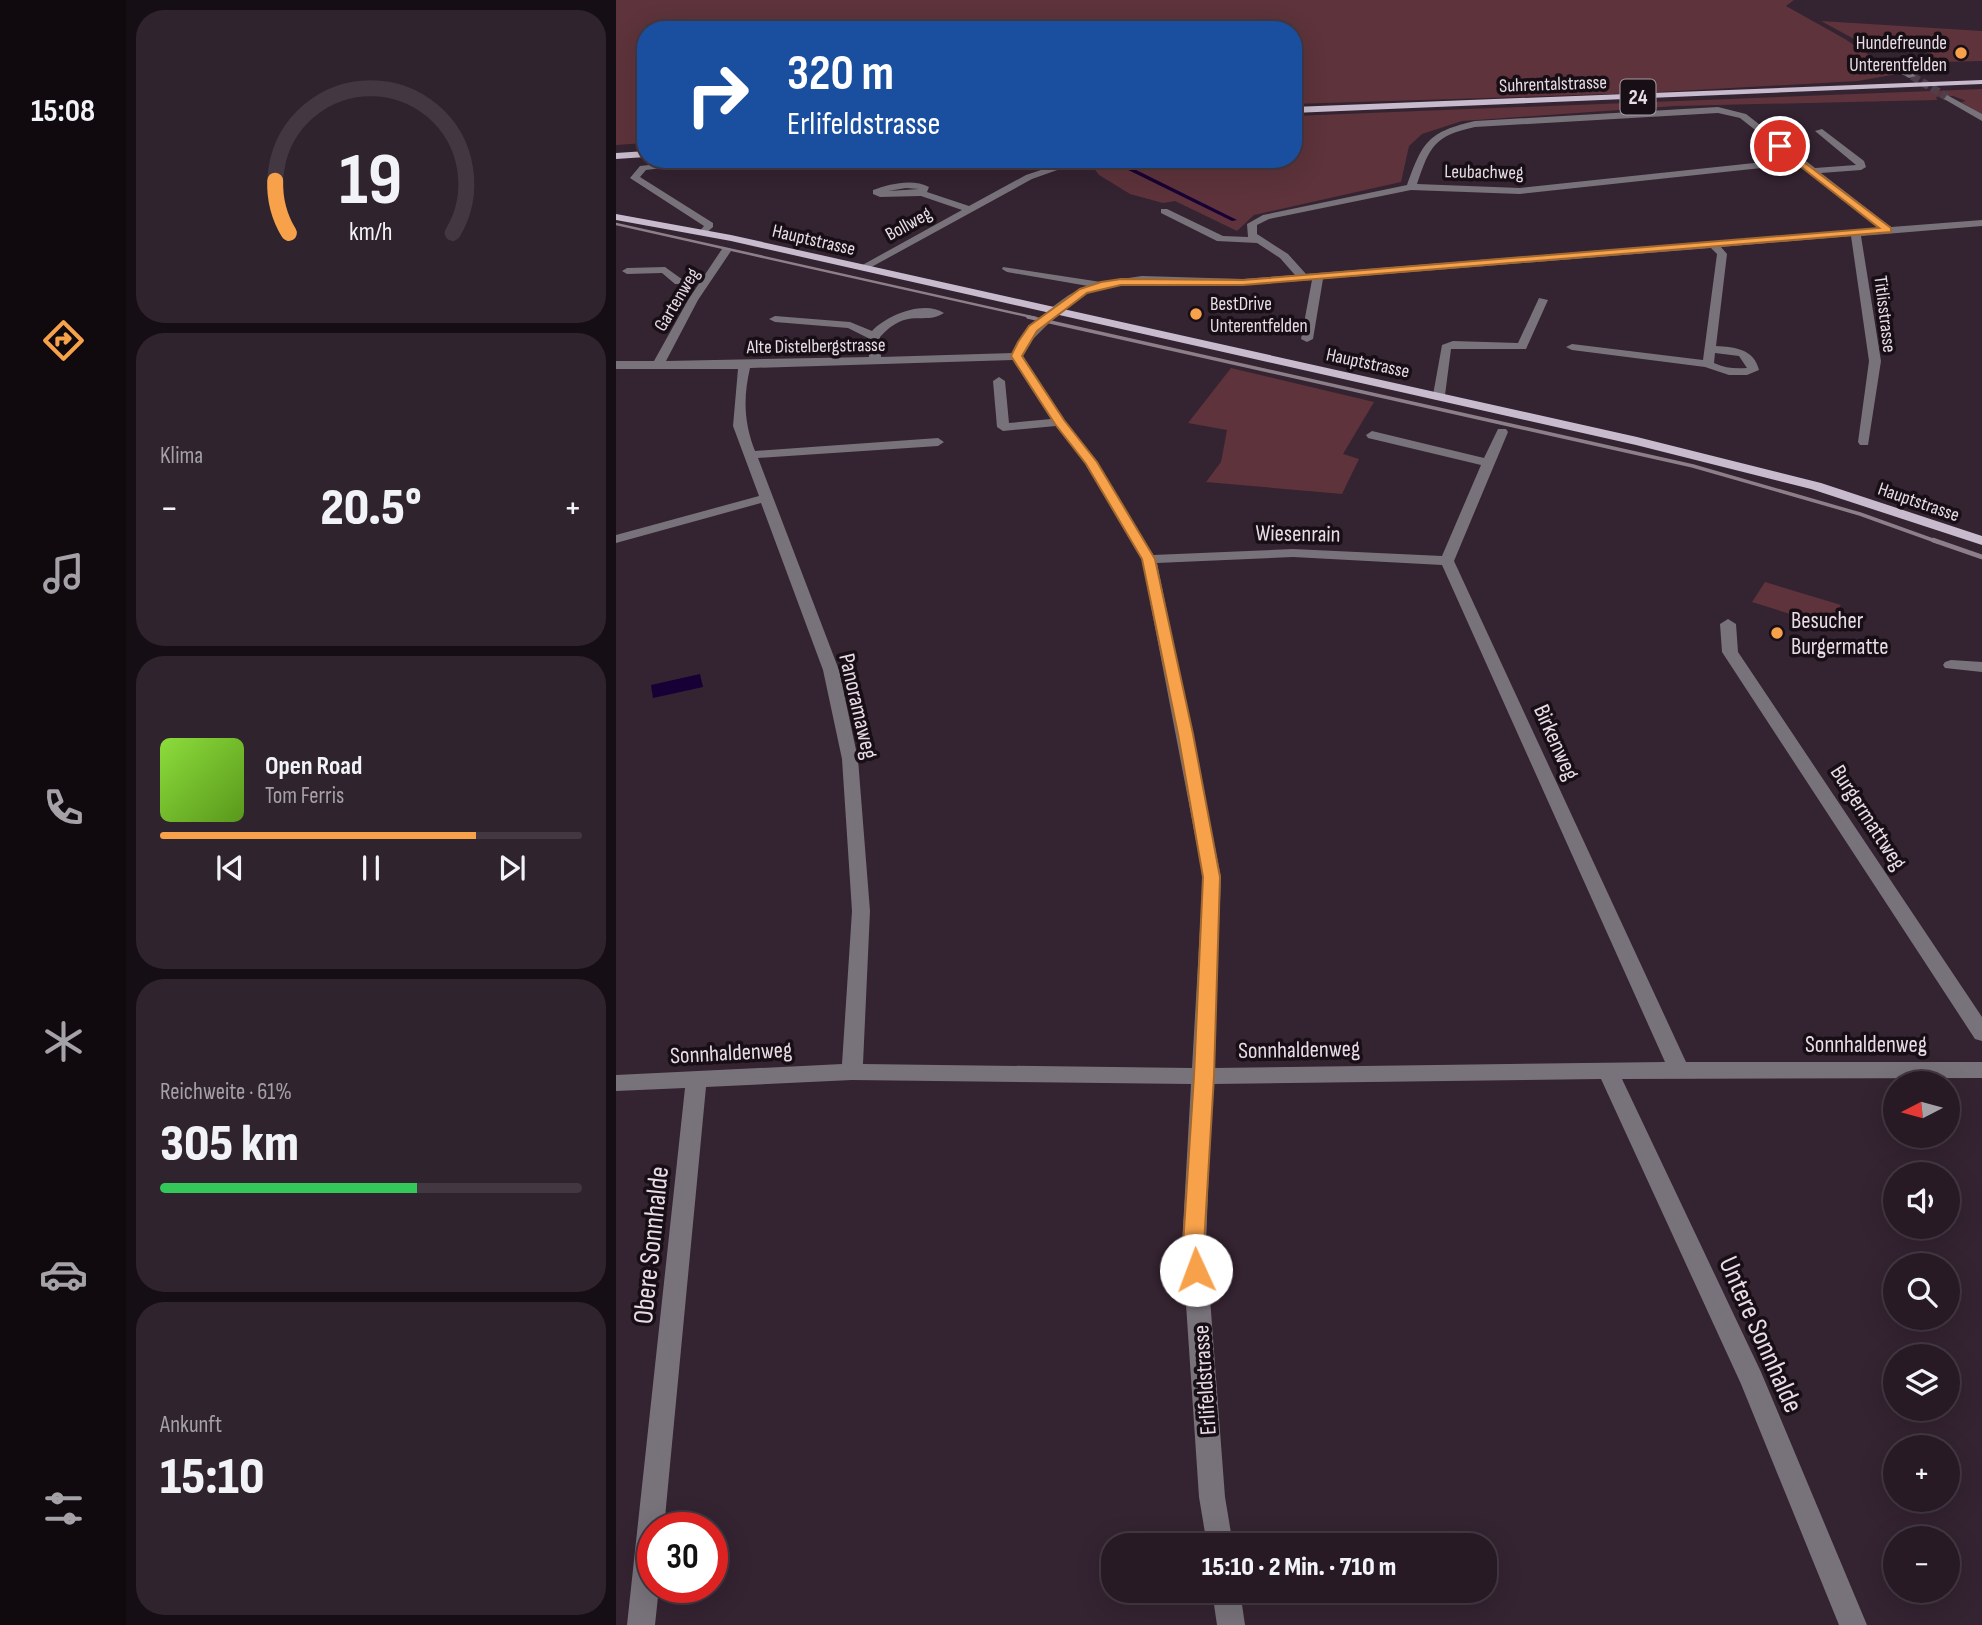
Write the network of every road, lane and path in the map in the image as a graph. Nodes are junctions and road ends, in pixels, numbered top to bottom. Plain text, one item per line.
1 (1898, 68) dead end
2 (1912, 76) tunnel mouth
3 (1982, 82) edge
4 (1947, 97) tunnel mouth
5 (1302, 110) edge
6 (1982, 118) edge
7 (1819, 131) dead end
8 (637, 149) edge
9 (616, 150) edge
10 (637, 155) edge
11 (616, 156) edge
12 (1798, 161) junction
13 (643, 168) edge
14 (1056, 168) edge
15 (1811, 171) junction
16 (1411, 187) junction
17 (922, 193) dead end
18 (970, 209) junction
19 (1164, 211) dead end
20 (616, 218) edge
21 (1982, 223) edge
22 (1888, 230) junction
23 (704, 232) junction
24 (1856, 233) junction
25 (1259, 240) junction
26 (1713, 244) junction
27 (726, 251) dead end
28 (862, 268) junction
29 (1007, 270) dead end
30 (627, 271) dead end
31 (1318, 277) junction
32 (1304, 278) junction
33 (707, 280) junction
34 (679, 282) junction
35 (658, 284) dead end
36 (1101, 285) junction
37 (1543, 300) dead end
38 (1056, 312) junction
39 (938, 313) dead end
40 (775, 319) dead end
41 (874, 336) junction
42 (1307, 339) dead end
43 (1572, 347) dead end
44 (1710, 349) junction
45 (1017, 356) junction
46 (875, 361) junction
47 (1708, 364) junction
48 (616, 365) edge
49 (658, 365) junction
50 (745, 365) junction
51 (999, 381) dead end
52 (1439, 395) junction
53 (1059, 422) junction
54 (1502, 432) dead end
55 (1372, 435) dead end
56 (938, 442) dead end
57 (1864, 442) dead end
58 (750, 455) junction
59 (1489, 463) junction
60 (766, 498) junction
61 (616, 539) edge
62 (1982, 541) edge
63 (1149, 559) junction
64 (1447, 561) junction
65 (1728, 624) dead end
66 (1951, 664) dead end
67 (1982, 667) edge
68 (1982, 1033) edge
69 (1679, 1070) junction
70 (1982, 1070) edge
71 (852, 1072) junction
72 (1608, 1072) junction
73 (1204, 1076) junction
74 (696, 1081) junction
75 (616, 1083) edge
76 (1218, 1533) edge
77 (1228, 1603) edge
78 (641, 1625) edge
79 (1231, 1625) edge
80 (1853, 1625) edge

1 - 2 street
3 - 5 main road, Suhrentalstrasse / 24
4 - 6 street
7 - 15 street
8 - 9 main road
10 - 11 main road
12 - 15 street
12 - 16 street, Leubachweg
12 - 16 street
13 - 23 street
14 - 18 street, Bollweg
15 - 22 street
16 - 25 street, Leubachweg
17 - 18 street, Bollweg
18 - 28 street, Bollweg
19 - 25 street
20 - 23 main road, Hauptstrasse
21 - 22 street
22 - 24 street
23 - 28 main road, Hauptstrasse
24 - 26 street
24 - 57 street, Titlisstrasse
25 - 32 street
26 - 31 street
26 - 44 street
27 - 33 street, Gartenweg
28 - 38 main road, Hauptstrasse
29 - 36 street
30 - 34 street
31 - 32 street
31 - 42 street
32 - 36 street
33 - 34 street
33 - 49 street, Gartenweg
34 - 35 street
36 - 38 street
37 - 52 street
38 - 45 street
38 - 52 main road, Hauptstrasse
39 - 41 street
40 - 41 street
41 - 46 street
43 - 47 street
44 - 47 street
44 - 47 street
45 - 46 street, Alte Distelbergstrasse
45 - 53 street, Erlifeldstrasse
46 - 50 street, Alte Distelbergstrasse
48 - 49 street, Alte Distelbergstrasse
49 - 50 street, Alte Distelbergstrasse
50 - 58 street, Panoramaweg
51 - 53 street
52 - 62 main road, Hauptstrasse
53 - 63 street, Erlifeldstrasse
54 - 59 street
55 - 59 street
56 - 58 street
58 - 60 street, Panoramaweg
59 - 64 street
60 - 61 street
60 - 71 street, Panoramaweg
63 - 64 street, Wiesenrain
63 - 73 street, Erlifeldstrasse
64 - 69 street, Birkenweg
65 - 68 street, Burgermattweg
66 - 67 street
69 - 70 street, Sonnhaldenweg
69 - 72 street, Sonnhaldenweg
71 - 73 street, Sonnhaldenweg
71 - 74 street, Sonnhaldenweg
72 - 73 street, Sonnhaldenweg
72 - 80 street, Untere Sonnhalde
73 - 76 street, Erlifeldstrasse
74 - 75 street, Sonnhaldenweg
74 - 78 street, Obere Sonnhalde
77 - 79 street

